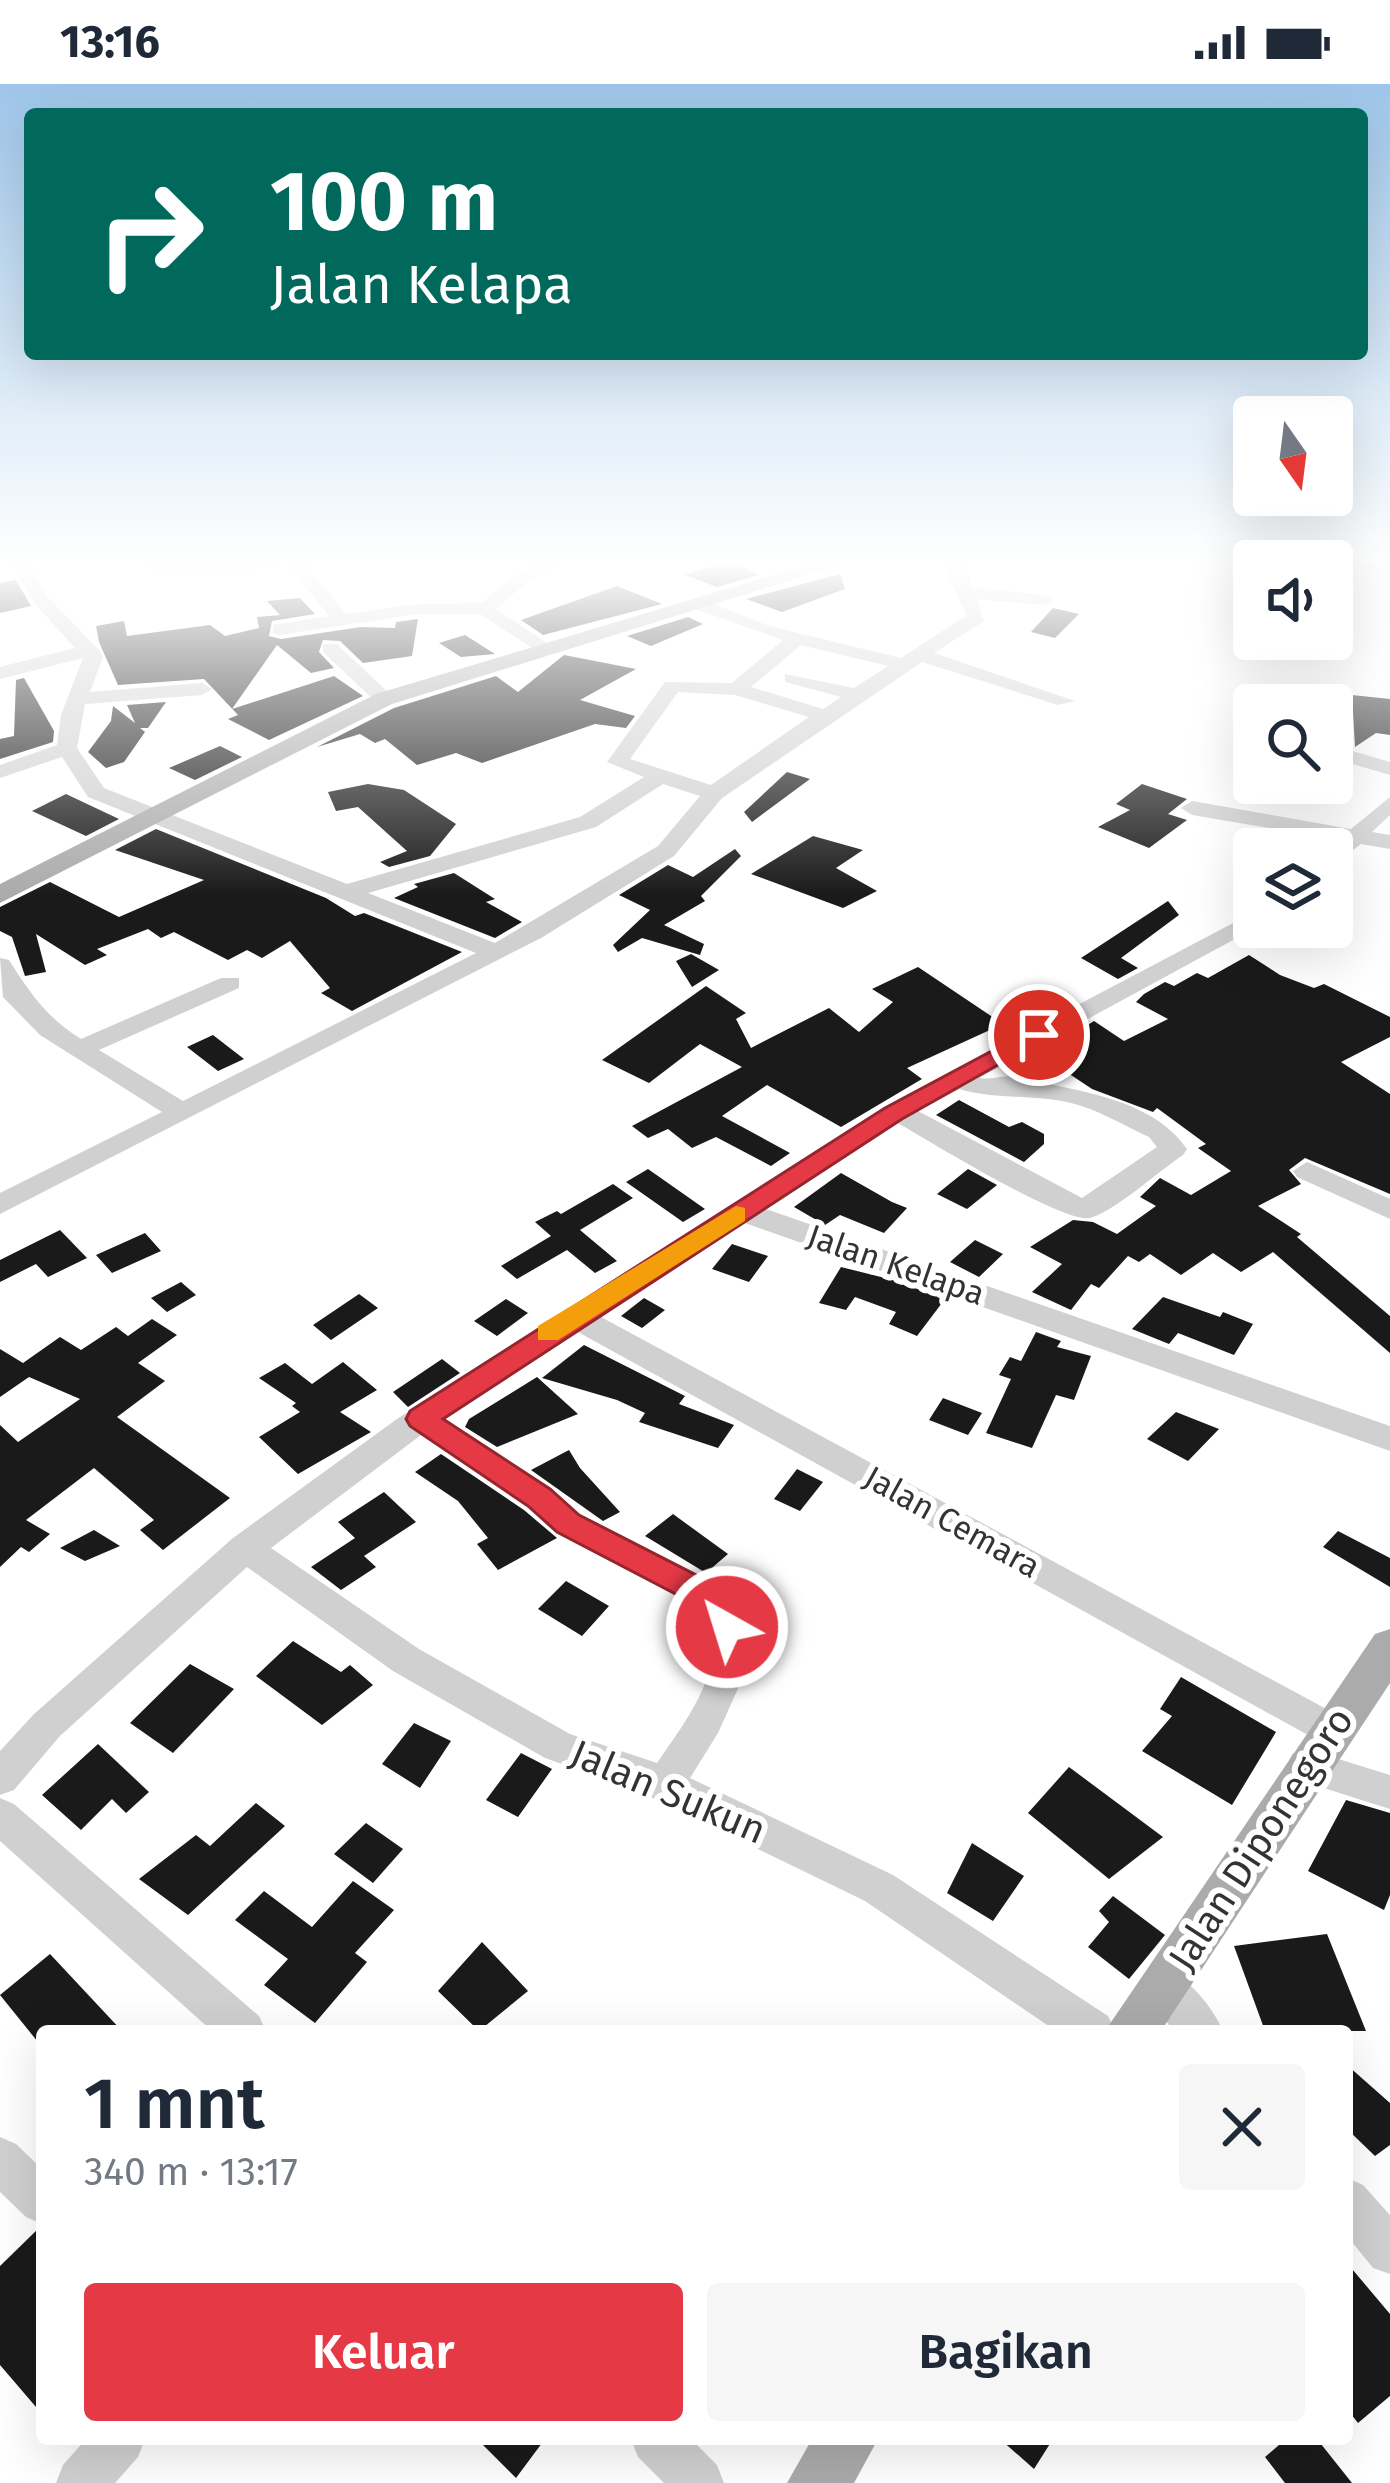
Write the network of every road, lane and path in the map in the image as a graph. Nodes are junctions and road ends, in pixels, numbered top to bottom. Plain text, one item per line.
1 (90, 671) edge
2 (354, 671) edge
3 (473, 671) edge
4 (758, 671) edge
5 (892, 671) edge
6 (954, 671) edge
7 (792, 678) dead end
8 (202, 688) dead end
9 (736, 689) junction
10 (857, 695) junction
11 (79, 699) junction
12 (384, 699) junction
13 (1065, 701) dead end
14 (826, 716) junction
15 (67, 748) junction
16 (1353, 758) edge
17 (1390, 770) edge
18 (0, 772) edge
19 (661, 776) junction
20 (714, 794) junction
21 (1390, 803) edge
22 (1192, 808) dead end
23 (150, 818) junction
24 (1360, 833) junction
25 (1353, 840) edge
26 (1390, 842) edge
27 (346, 892) junction
28 (0, 895) edge
29 (1233, 930) edge
30 (498, 952) junction
31 (0, 965) edge
32 (230, 983) dead end
33 (79, 1049) junction
34 (956, 1080) junction
35 (898, 1111) junction
36 (184, 1114) junction
37 (1307, 1171) dead end
38 (0, 1204) edge
39 (1390, 1210) edge
40 (741, 1211) junction
41 (574, 1316) junction
42 (421, 1419) junction
43 (1390, 1439) edge
44 (245, 1548) junction
45 (1390, 1647) edge
46 (1318, 1748) junction
47 (0, 1778) edge
48 (665, 1784) junction
49 (1390, 1792) edge
50 (0, 1816) edge
51 (1164, 1988) junction
52 (237, 2025) edge
53 (1084, 2025) edge
54 (1136, 2025) edge
55 (1196, 2025) edge
56 (0, 2160) edge
57 (36, 2195) edge
58 (114, 2445) edge
59 (662, 2445) edge
60 (844, 2445) edge
61 (80, 2483) edge
62 (699, 2483) edge
63 (818, 2483) edge

1 - 11 street
2 - 12 street
3 - 12 main road
4 - 9 street
5 - 10 street
6 - 13 street
7 - 10 street
8 - 11 street
9 - 14 street
9 - 19 street
10 - 14 street
11 - 15 street
12 - 23 main road
14 - 20 street
15 - 18 street
15 - 23 street
16 - 17 street
19 - 20 street
19 - 27 street
20 - 30 street
21 - 24 street
22 - 24 street
23 - 27 street
23 - 28 main road
24 - 25 street
24 - 26 street
27 - 30 street
29 - 34 street
30 - 36 street
31 - 33 street
32 - 33 street
33 - 36 street
34 - 35 street
34 - 35 street
35 - 40 street
36 - 38 street
37 - 39 street
40 - 41 street
40 - 43 street, Jalan Kelapa
41 - 42 street
41 - 46 street, Jalan Cemara
42 - 44 street
42 - 48 street
44 - 47 street
44 - 48 street, Jalan Sukun
45 - 46 main road, Jalan Diponegoro
46 - 49 street, Jalan Cemara
46 - 51 main road, Jalan Diponegoro
48 - 53 street, Jalan Sukun
50 - 52 street
51 - 54 main road, Jalan Diponegoro
51 - 55 street
56 - 57 street
58 - 61 street
59 - 62 street
60 - 63 main road

